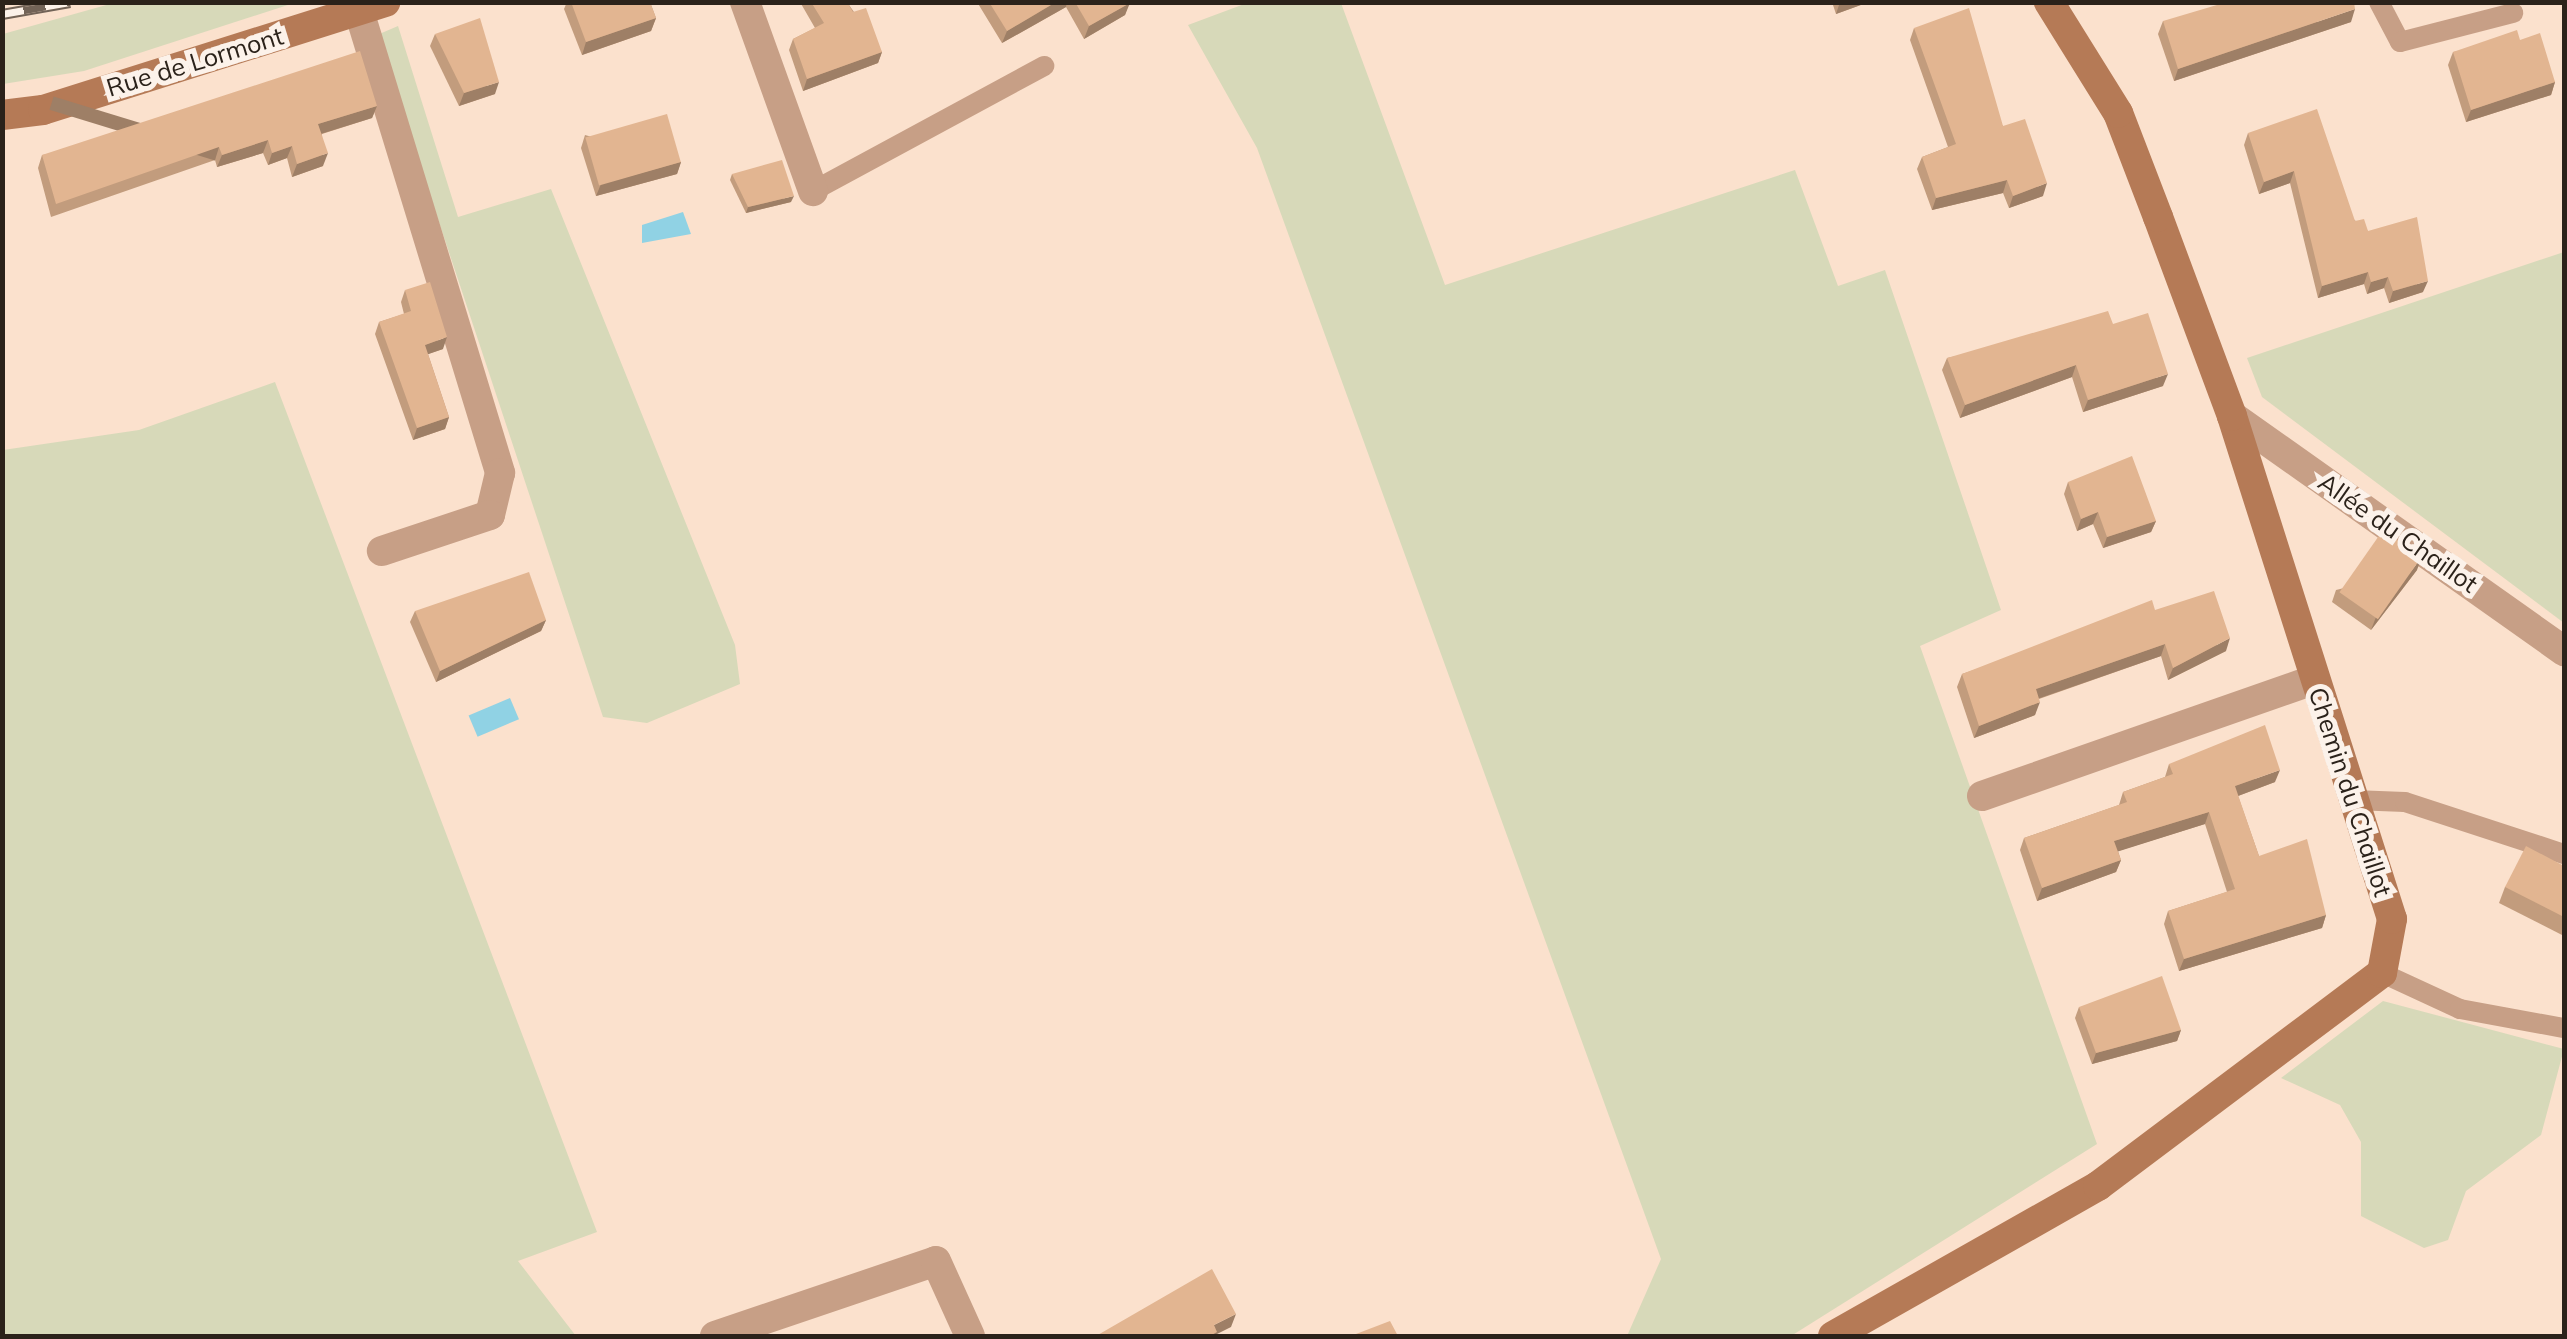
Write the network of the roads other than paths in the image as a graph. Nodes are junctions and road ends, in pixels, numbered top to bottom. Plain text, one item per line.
1 (745, 2) edge
2 (2379, 2) edge
3 (2050, 3) edge
4 (372, 7) edge
5 (2513, 12) dead end
6 (1044, 66) dead end
7 (2, 115) edge
8 (812, 191) joint
9 (2232, 416) junction
10 (382, 552) dead end
11 (2564, 651) edge
12 (2313, 680) junction
13 (1982, 796) dead end
14 (2353, 800) junction
15 (2564, 854) edge
16 (2382, 974) junction
17 (2564, 1028) edge
18 (715, 1336) edge
19 (970, 1336) edge
20 (1833, 1336) edge

1 - 8 street
2 - 5 lane
3 - 9 street, Chemin du Chaillot
4 - 7 street, Rue de Lormont
4 - 10 street
6 - 8 lane
9 - 11 street, Allée du Chaillot
9 - 12 street, Chemin du Chaillot
12 - 13 street
12 - 14 street, Chemin du Chaillot
14 - 15 lane
14 - 16 street, Chemin du Chaillot
16 - 17 lane
16 - 20 street
18 - 19 street

